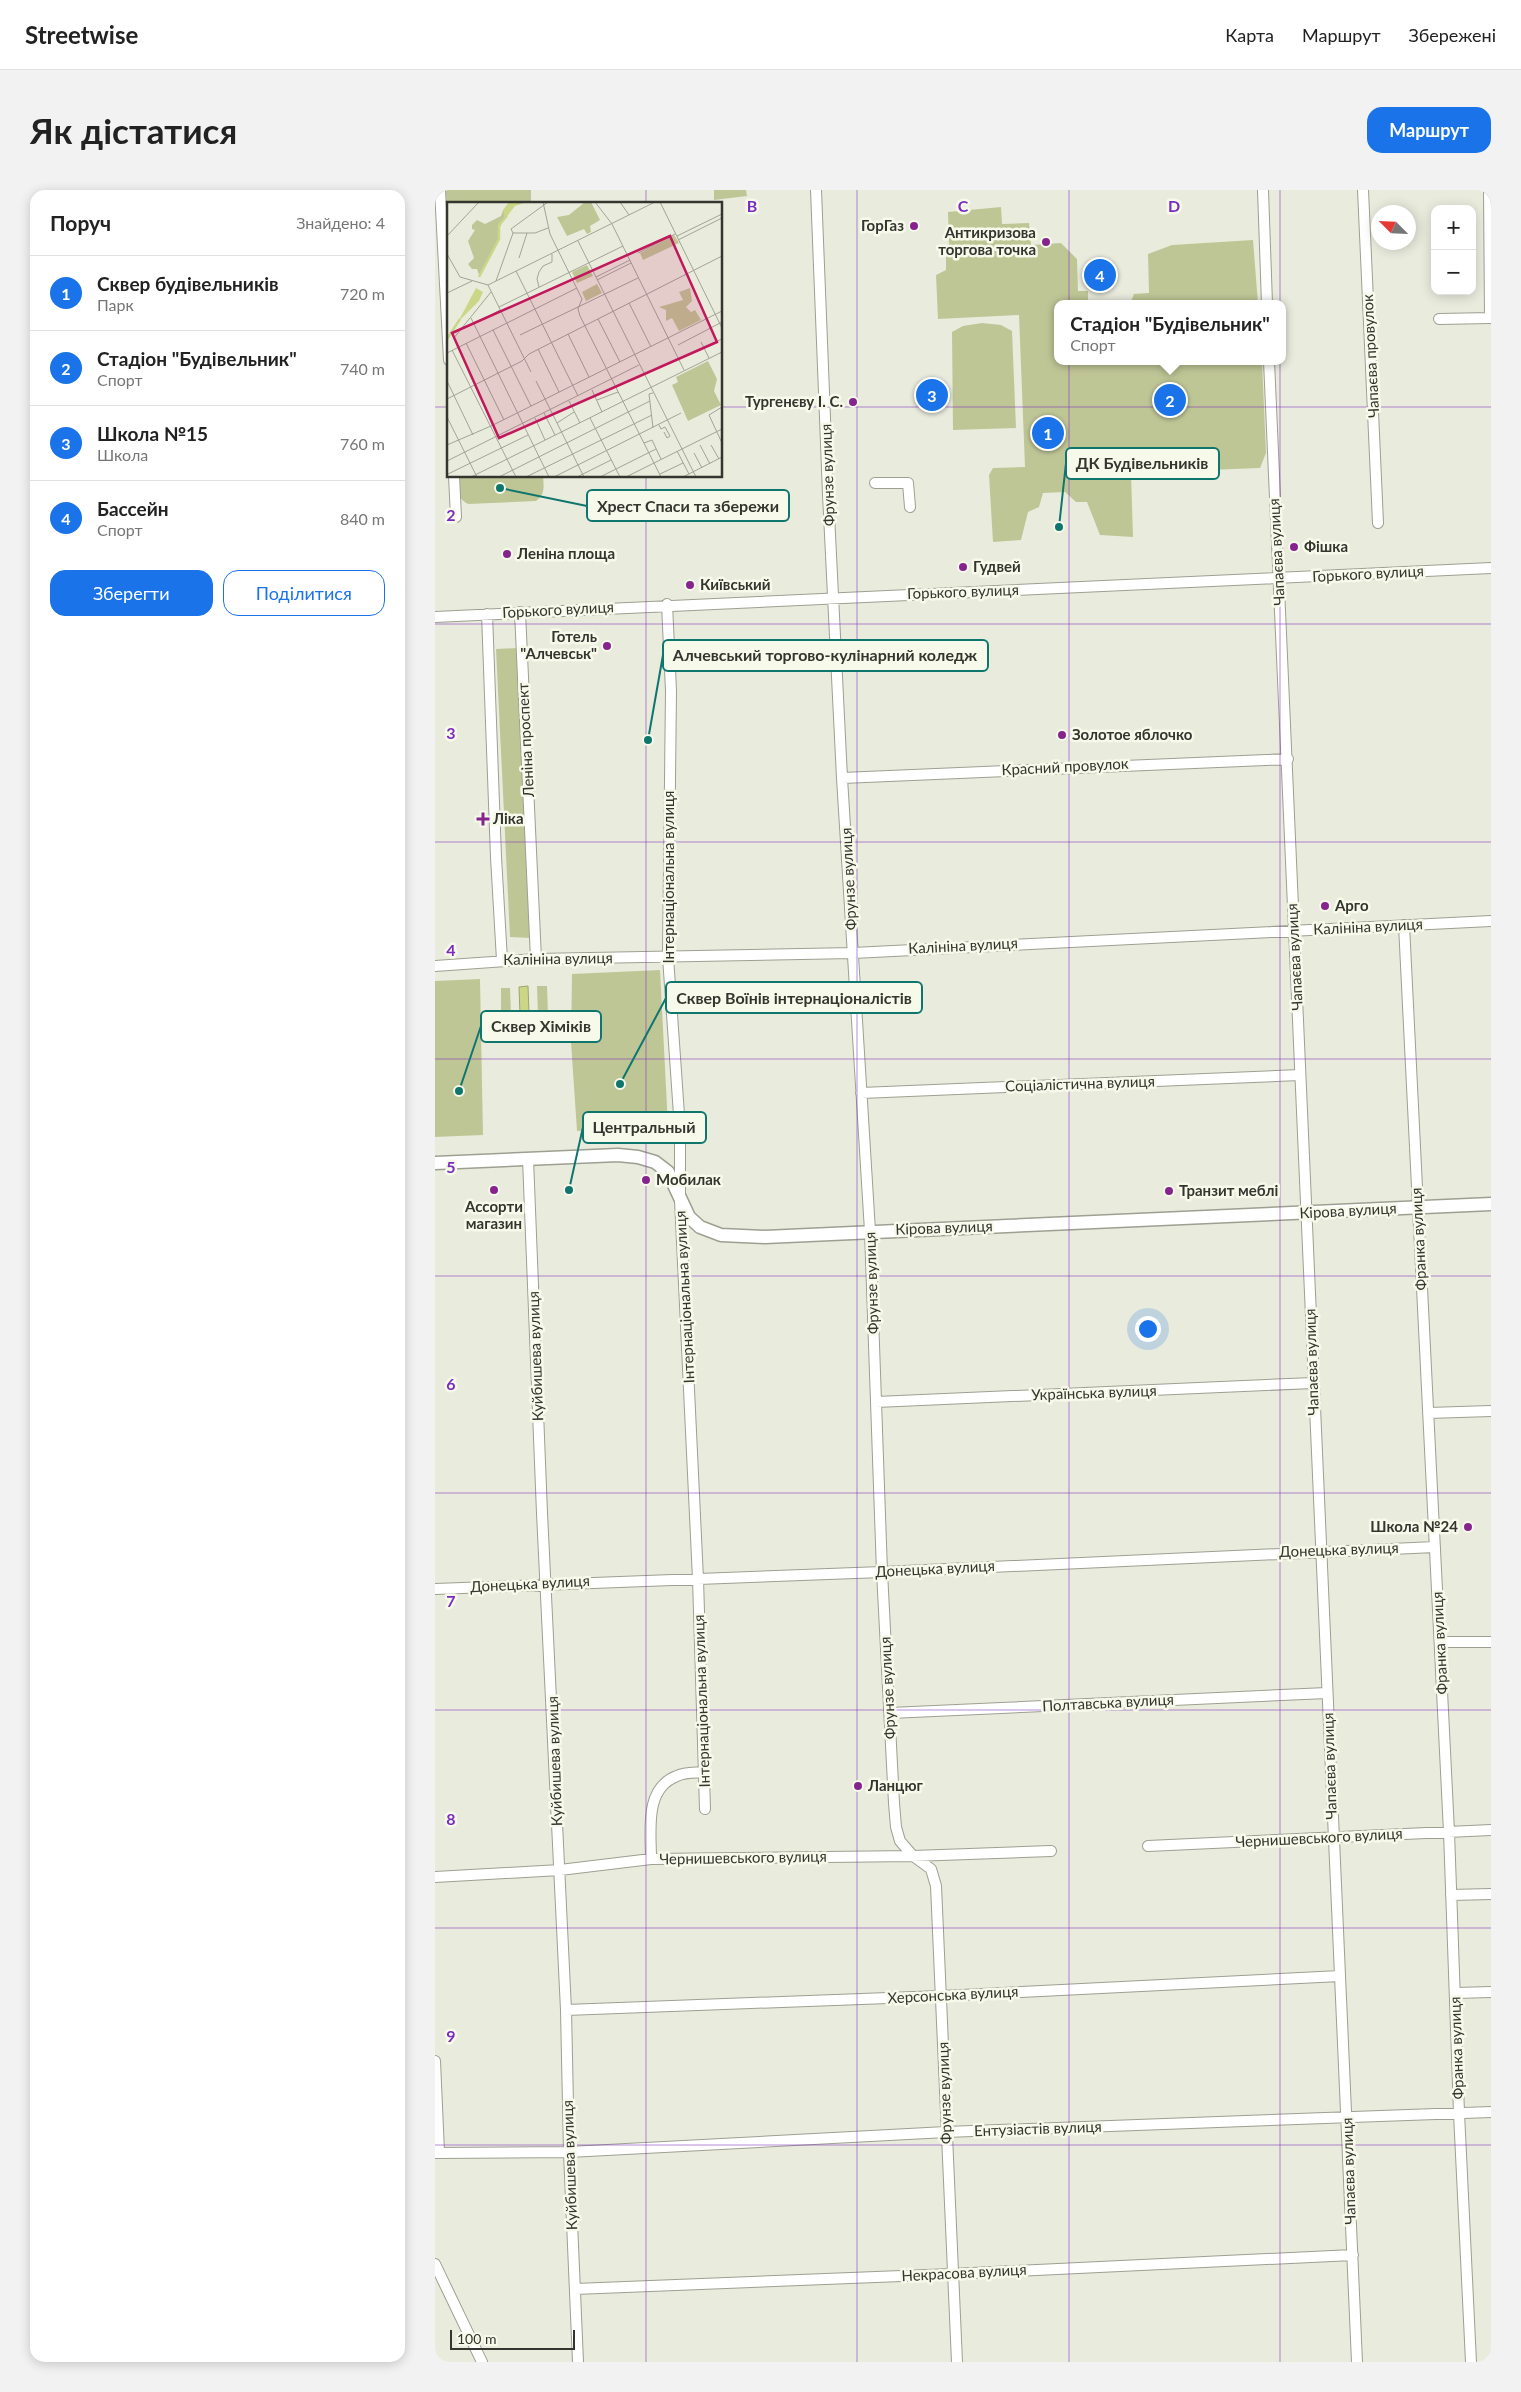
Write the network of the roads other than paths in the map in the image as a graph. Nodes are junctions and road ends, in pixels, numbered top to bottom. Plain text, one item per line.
1 (441, 190) edge
2 (816, 190) edge
3 (1263, 190) edge
4 (1363, 190) edge
5 (1489, 190) edge
6 (1267, 300) edge
7 (447, 318) edge
8 (1490, 318) edge
9 (1439, 319) dead end
10 (1269, 365) edge
11 (454, 478) edge
12 (875, 483) dead end
13 (910, 507) dead end
14 (456, 517) dead end
15 (1378, 523) dead end
16 (1491, 568) edge
17 (1279, 578) junction
18 (834, 598) junction
19 (667, 604) junction
20 (520, 612) junction
21 (487, 614) junction
22 (435, 617) edge
23 (1288, 759) junction
24 (842, 778) junction
25 (1491, 921) edge
26 (1404, 925) junction
27 (1294, 930) junction
28 (853, 953) junction
29 (668, 957) junction
30 (536, 959) junction
31 (502, 960) junction
32 (435, 966) edge
33 (1300, 1075) junction
34 (861, 1093) junction
35 (528, 1160) junction
36 (435, 1163) edge
37 (680, 1200) junction
38 (1491, 1204) edge
39 (1418, 1208) junction
40 (1306, 1213) junction
41 (870, 1231) junction
42 (1313, 1383) junction
43 (876, 1402) junction
44 (1491, 1411) edge
45 (1428, 1413) junction
46 (1435, 1547) junction
47 (1321, 1550) junction
48 (882, 1572) junction
49 (698, 1579) junction
50 (546, 1583) junction
51 (435, 1589) edge
52 (1440, 1642) junction
53 (1491, 1642) edge
54 (1327, 1693) junction
55 (890, 1713) junction
56 (704, 1772) junction
57 (705, 1809) dead end
58 (1491, 1830) edge
59 (1449, 1832) junction
60 (1333, 1838) junction
61 (1148, 1846) dead end
62 (1051, 1851) dead end
63 (913, 1856) junction
64 (651, 1859) junction
65 (559, 1870) junction
66 (435, 1877) edge
67 (1491, 1894) edge
68 (1451, 1895) junction
69 (1340, 1976) junction
70 (1491, 1992) edge
71 (1456, 1993) junction
72 (941, 1996) junction
73 (566, 2010) junction
74 (435, 2061) edge
75 (1491, 2112) edge
76 (1459, 2113) junction
77 (1347, 2116) junction
78 (946, 2132) junction
79 (437, 2152) edge
80 (569, 2152) junction
81 (1353, 2255) junction
82 (435, 2264) edge
83 (952, 2274) junction
84 (575, 2289) junction
85 (482, 2362) edge
86 (578, 2362) edge
87 (957, 2362) edge
88 (1357, 2362) edge
89 (1471, 2362) edge

1 - 7 street
2 - 18 street, Фрунзе вулиця
3 - 6 street
4 - 15 street, Чапаєва провулок
5 - 8 street
8 - 9 street
10 - 17 street, Чапаєва вулиця
11 - 14 street
12 - 13 street
16 - 17 street, Горького вулиця
17 - 18 street, Горького вулиця
17 - 23 street, Чапаєва вулиця
18 - 19 street, Горького вулиця
18 - 24 street, Фрунзе вулиця
19 - 20 street, Горького вулиця
19 - 29 street, Інтернаціональна вулиця
20 - 21 street, Горького вулиця
20 - 30 street, Леніна проспект
21 - 22 street, Горького вулиця
21 - 31 street
23 - 24 street, Красний провулок
23 - 27 street, Чапаєва вулиця
24 - 28 street, Фрунзе вулиця
25 - 26 street, Калініна вулиця
26 - 27 street, Калініна вулиця
26 - 39 street, Франка вулиця
27 - 28 street, Калініна вулиця
27 - 33 street, Чапаєва вулиця
28 - 29 street, Калініна вулиця
28 - 34 street, Фрунзе вулиця
29 - 30 street, Калініна вулиця
29 - 37 street, Інтернаціональна вулиця
30 - 31 street, Калініна вулиця
31 - 32 street, Калініна вулиця
33 - 34 street, Соціалістична вулиця
33 - 40 street, Чапаєва вулиця
34 - 41 street, Фрунзе вулиця
35 - 36 main road, Кірова вулиця
35 - 37 main road, Кірова вулиця
35 - 50 street, Куйбишева вулиця
37 - 41 main road, Кірова вулиця
37 - 49 street, Інтернаціональна вулиця
38 - 39 main road, Кірова вулиця
39 - 40 main road, Кірова вулиця
39 - 45 street, Франка вулиця
40 - 41 main road, Кірова вулиця
40 - 42 street, Чапаєва вулиця
41 - 43 street, Фрунзе вулиця
42 - 43 street, Українська вулиця
42 - 47 street, Чапаєва вулиця
43 - 48 street, Фрунзе вулиця
44 - 45 street
45 - 46 street, Франка вулиця
46 - 47 street, Донецька вулиця
46 - 52 street, Франка вулиця
47 - 48 street, Донецька вулиця
47 - 54 street, Чапаєва вулиця
48 - 49 street, Донецька вулиця
48 - 55 street, Фрунзе вулиця
49 - 50 street, Донецька вулиця
49 - 56 street, Інтернаціональна вулиця
50 - 51 street, Донецька вулиця
50 - 65 street, Куйбишева вулиця
52 - 53 street
52 - 59 street, Франка вулиця
54 - 55 street, Полтавська вулиця
54 - 60 street, Чапаєва вулиця
55 - 63 street, Фрунзе вулиця
56 - 57 street, Інтернаціональна вулиця
56 - 64 street
58 - 59 street, Чернишевського вулиця
59 - 60 street, Чернишевського вулиця
59 - 68 street, Франка вулиця
60 - 61 street, Чернишевського вулиця
60 - 69 street, Чапаєва вулиця
62 - 63 street, Чернишевського вулиця
63 - 64 street, Чернишевського вулиця
63 - 72 street, Фрунзе вулиця
64 - 65 street, Чернишевського вулиця
65 - 66 street, Чернишевського вулиця
65 - 73 street, Куйбишева вулиця
67 - 68 street
68 - 71 street, Франка вулиця
69 - 72 street, Херсонська вулиця
69 - 77 street, Чапаєва вулиця
70 - 71 street
71 - 76 street, Франка вулиця
72 - 73 street, Херсонська вулиця
72 - 78 street, Фрунзе вулиця
73 - 80 street, Куйбишева вулиця
74 - 79 street
75 - 76 street, Ентузіастів вулиця
76 - 77 street, Ентузіастів вулиця
76 - 89 street, Франка вулиця
77 - 78 street, Ентузіастів вулиця
77 - 81 street, Чапаєва вулиця
78 - 80 street, Ентузіастів вулиця
78 - 83 street, Фрунзе вулиця
79 - 80 street, Ентузіастів вулиця
80 - 84 street, Куйбишева вулиця
81 - 83 street, Некрасова вулиця
81 - 88 street, Чапаєва вулиця
82 - 85 street
83 - 84 street, Некрасова вулиця
83 - 87 street, Фрунзе вулиця
84 - 86 street, Куйбишева вулиця

